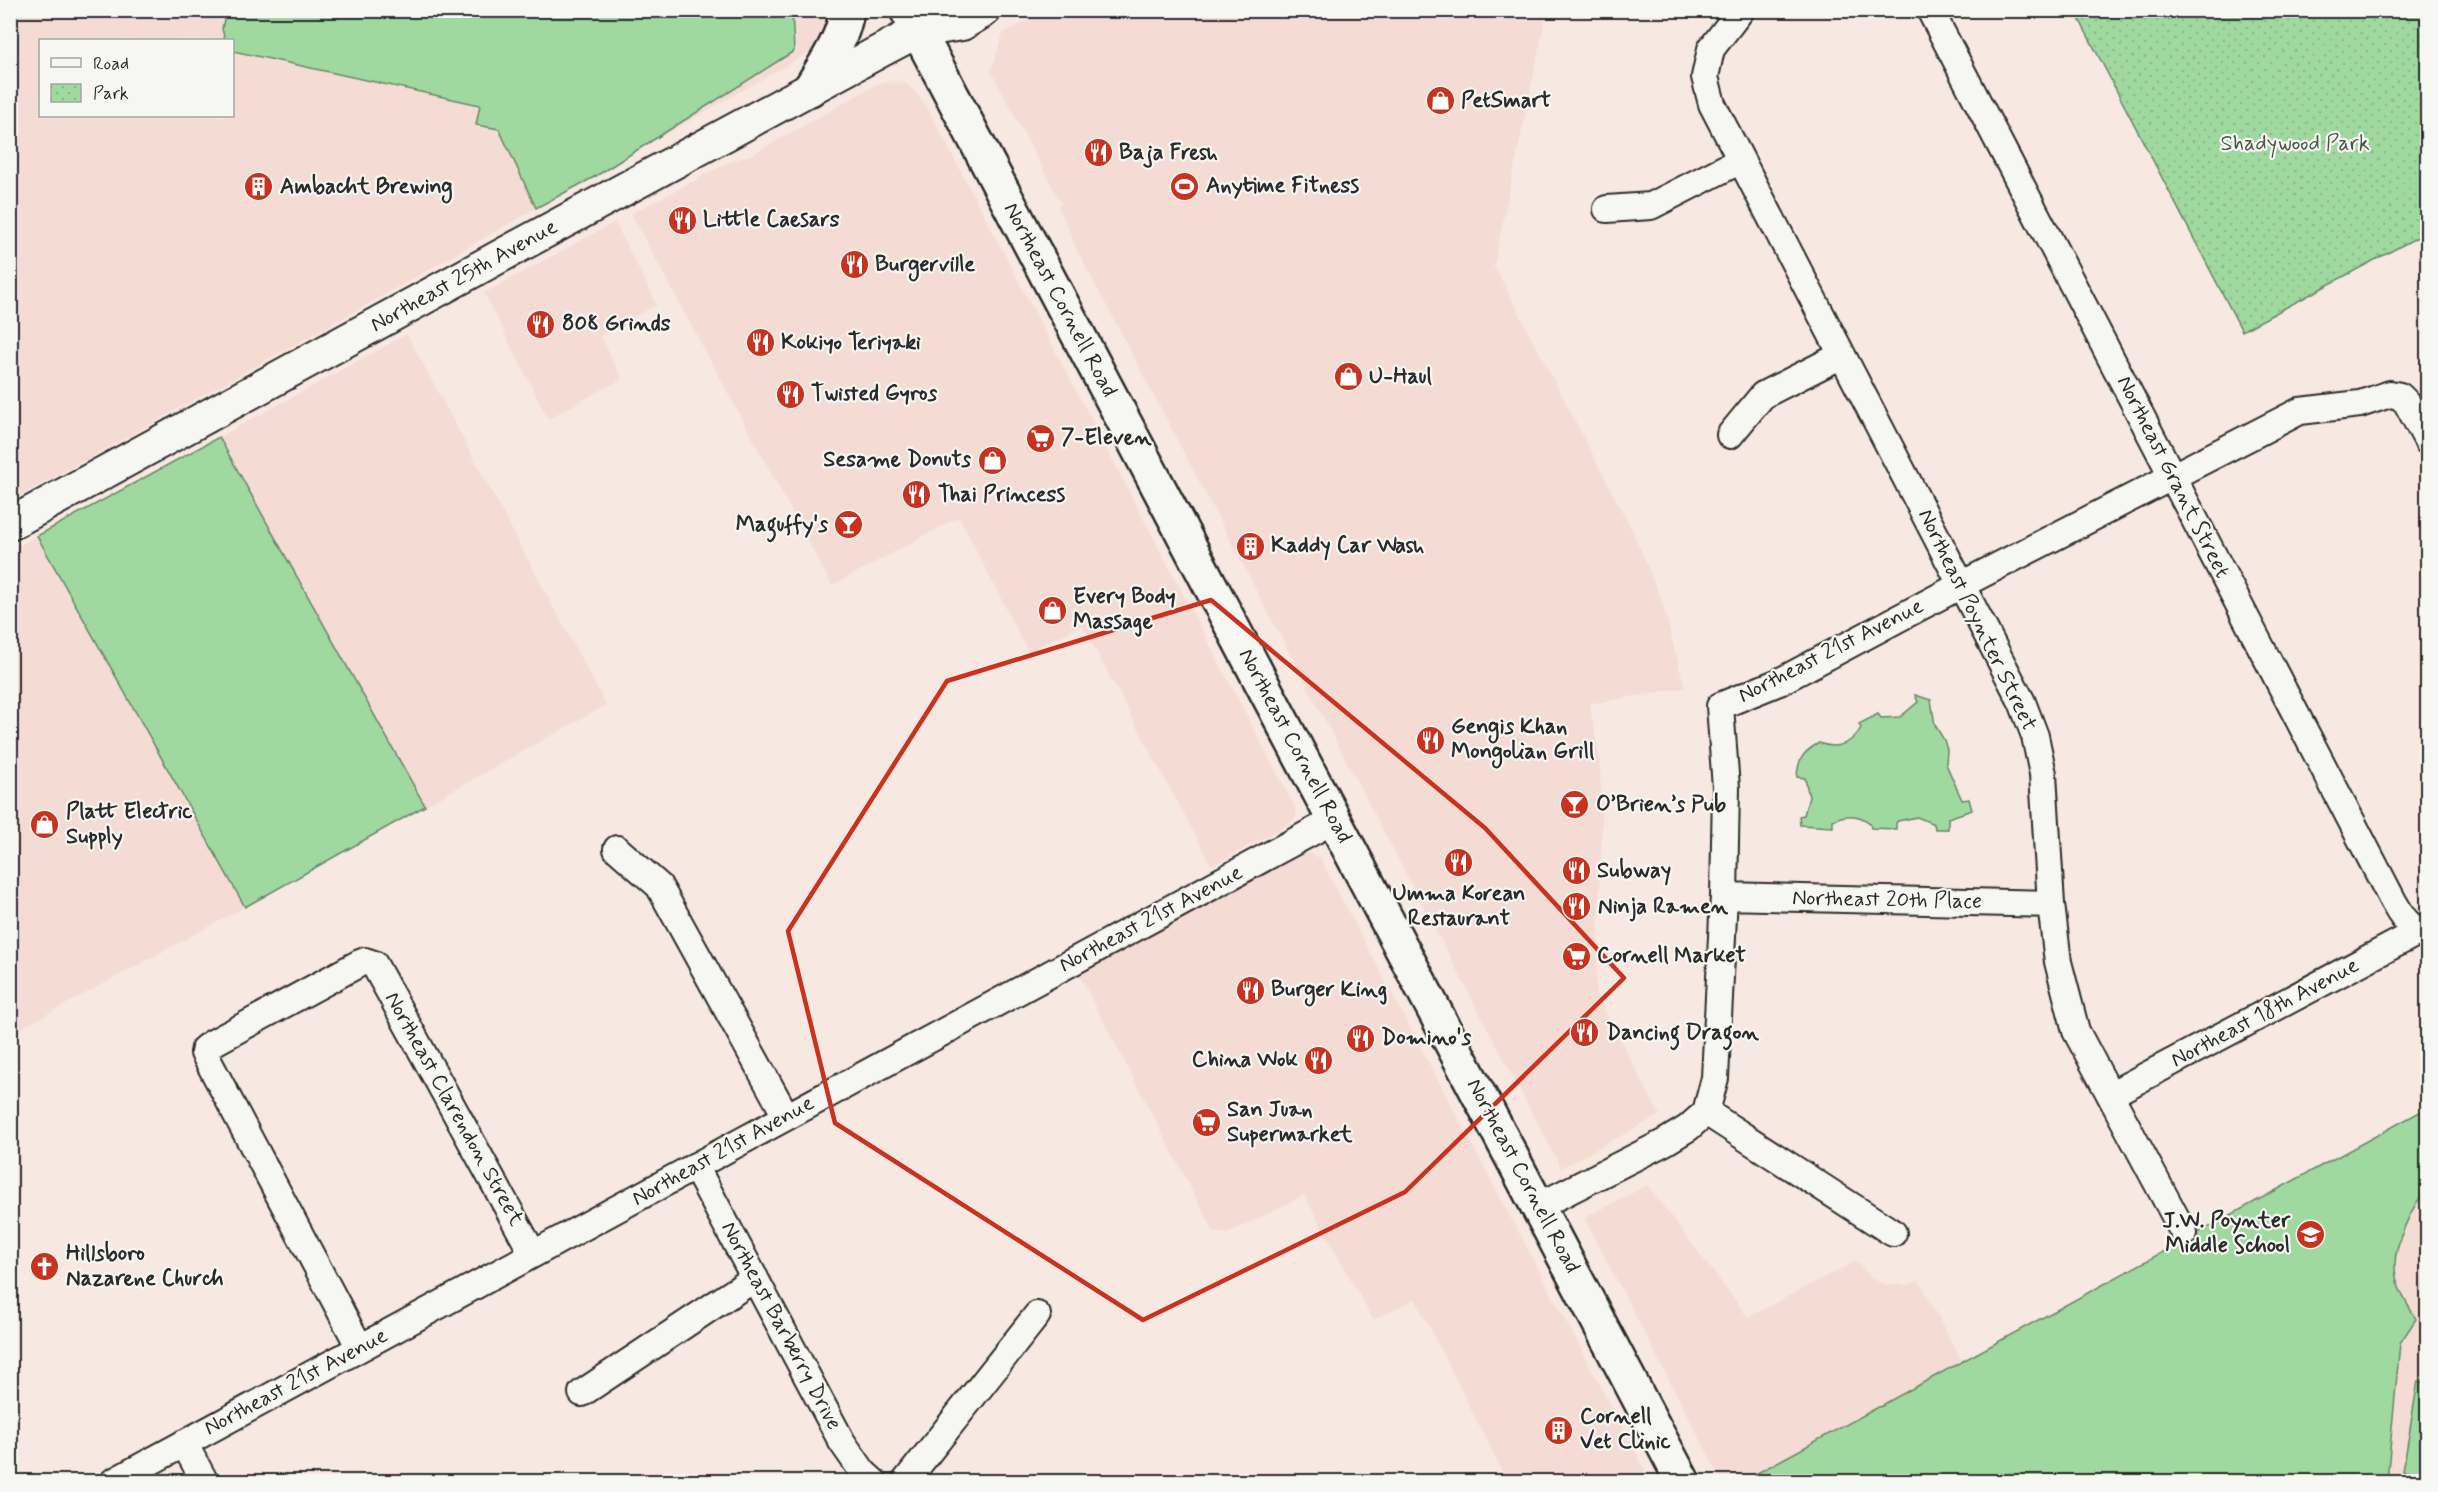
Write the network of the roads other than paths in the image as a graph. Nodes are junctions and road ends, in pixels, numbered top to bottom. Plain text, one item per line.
1 (847, 10) edge
2 (985, 10) edge
3 (1741, 10) edge
4 (1930, 10) edge
5 (920, 17) edge
6 (810, 89) junction
7 (1741, 160) junction
8 (1607, 208) dead end
9 (1842, 356) junction
10 (1730, 435) dead end
11 (2427, 442) edge
12 (2172, 476) junction
13 (10, 524) edge
14 (1963, 584) junction
15 (1334, 820) junction
16 (618, 849) dead end
17 (1724, 896) junction
18 (2051, 904) junction
19 (2424, 931) edge
20 (2110, 1095) junction
21 (1706, 1112) junction
22 (786, 1116) junction
23 (695, 1166) junction
24 (1539, 1206) junction
25 (1893, 1233) dead end
26 (2184, 1233) dead end
27 (533, 1254) junction
28 (755, 1278) junction
29 (1037, 1316) dead end
30 (360, 1348) junction
31 (582, 1393) dead end
32 (184, 1443) junction
33 (113, 1482) edge
34 (205, 1482) edge
35 (874, 1482) edge
36 (905, 1482) edge
37 (1683, 1482) edge

1 - 6 highway
2 - 5 main road, Northeast 25th Avenue
3 - 7 street, Northeast Poynter Street
4 - 12 street, Northeast Grant Street
5 - 6 main road, Northeast 25th Avenue
5 - 15 highway, Northeast Cornell Road
6 - 13 main road, Northeast 25th Avenue
7 - 8 street
7 - 9 street, Northeast Poynter Street
9 - 10 street
9 - 14 street, Northeast Poynter Street
11 - 12 street, Northeast 21st Avenue
12 - 14 street, Northeast 21st Avenue
12 - 19 street, Northeast Grant Street
14 - 17 street, Northeast 21st Avenue
14 - 18 street, Northeast Poynter Street
15 - 22 street, Northeast 21st Avenue
15 - 24 highway, Northeast Cornell Road
16 - 22 street
17 - 18 street, Northeast 20th Place
17 - 21 street
18 - 20 street, Northeast Poynter Street
19 - 20 street, Northeast 18th Avenue
20 - 26 street, Northeast Poynter Street
21 - 24 street
21 - 25 street
22 - 23 street, Northeast 21st Avenue
23 - 27 street, Northeast 21st Avenue
23 - 28 street, Northeast Barberry Drive
24 - 37 highway, Northeast Cornell Road
27 - 30 street, Northeast 21st Avenue
27 - 30 street, Northeast Clarendon Street
28 - 31 street
28 - 35 street, Northeast Barberry Drive
29 - 36 street
30 - 32 street, Northeast 21st Avenue
32 - 33 street, Northeast 21st Avenue
32 - 34 street

